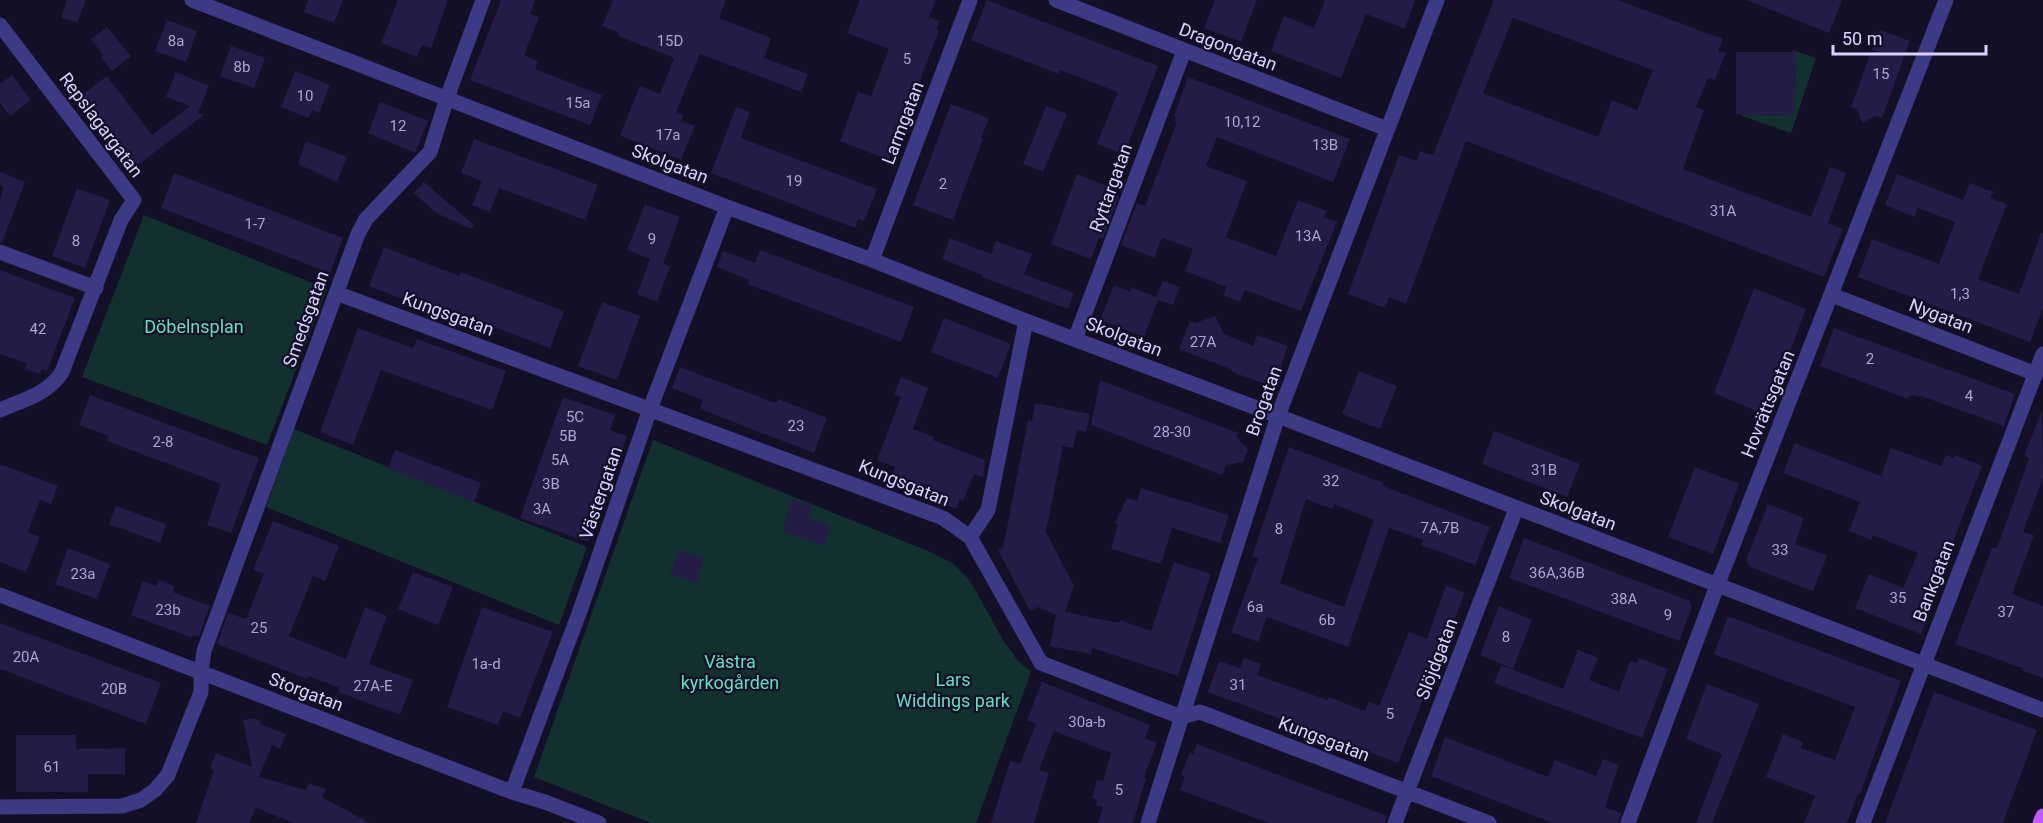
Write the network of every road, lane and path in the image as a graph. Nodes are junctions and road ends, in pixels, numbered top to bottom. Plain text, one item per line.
1 (192, 0) edge
2 (483, 0) edge
3 (970, 0) edge
4 (1056, 0) edge
5 (1437, 0) edge
6 (1946, 0) edge
7 (0, 25) edge
8 (1184, 51) junction
9 (447, 98) junction
10 (1387, 129) junction
11 (727, 207) junction
12 (0, 252) edge
13 (872, 260) junction
14 (96, 288) junction
15 (336, 292) junction
16 (1832, 295) junction
17 (1026, 321) junction
18 (1075, 339) junction
19 (2043, 354) edge
20 (2036, 374) junction
21 (650, 409) junction
22 (0, 410) edge
23 (1278, 416) junction
24 (1516, 509) junction
25 (970, 537) junction
26 (1717, 586) junction
27 (0, 595) edge
28 (1923, 665) junction
29 (201, 672) junction
30 (2043, 710) edge
31 (1181, 717) junction
32 (512, 792) junction
33 (1407, 792) junction
34 (0, 807) edge
35 (2043, 816) edge
36 (599, 823) edge
37 (1149, 823) edge
38 (1395, 823) edge
39 (1489, 823) edge
40 (1628, 823) edge
41 (1863, 823) edge
42 (2040, 823) edge

1 - 9 street, Skolgatan
2 - 9 street, Smedsgatan
3 - 13 street, Larmgatan
4 - 8 street, Dragongatan
5 - 10 street, Brogatan
6 - 16 street, Hovrättsgatan
7 - 14 street, Repslagargatan
8 - 10 street, Dragongatan
8 - 18 street, Ryttargatan
9 - 11 street, Skolgatan
9 - 15 street, Smedsgatan
10 - 23 street, Brogatan
11 - 13 street, Skolgatan
11 - 21 street, Västergatan
12 - 14 street
13 - 17 street, Skolgatan
14 - 22 street
15 - 21 street, Kungsgatan
15 - 29 street, Smedsgatan
16 - 20 street, Nygatan
16 - 26 street, Hovrättsgatan
17 - 18 street, Skolgatan
17 - 25 street
18 - 23 street, Skolgatan
19 - 20 street, Bankgatan
20 - 28 street, Bankgatan
21 - 25 street, Kungsgatan
21 - 32 street, Västergatan
23 - 24 street, Skolgatan
23 - 31 street, Brogatan
24 - 26 street, Skolgatan
24 - 33 street, Slöjdgatan
25 - 31 street, Kungsgatan
26 - 28 street, Skolgatan
26 - 40 street, Hovrättsgatan
27 - 29 street, Storgatan
28 - 30 street, Skolgatan
28 - 41 street, Bankgatan
29 - 32 street, Storgatan
29 - 34 street, Smedsgatan
31 - 33 street, Kungsgatan
31 - 37 street, Brogatan
32 - 36 street, Storgatan
33 - 38 street, Slöjdgatan
33 - 39 street, Kungsgatan
35 - 42 main road

